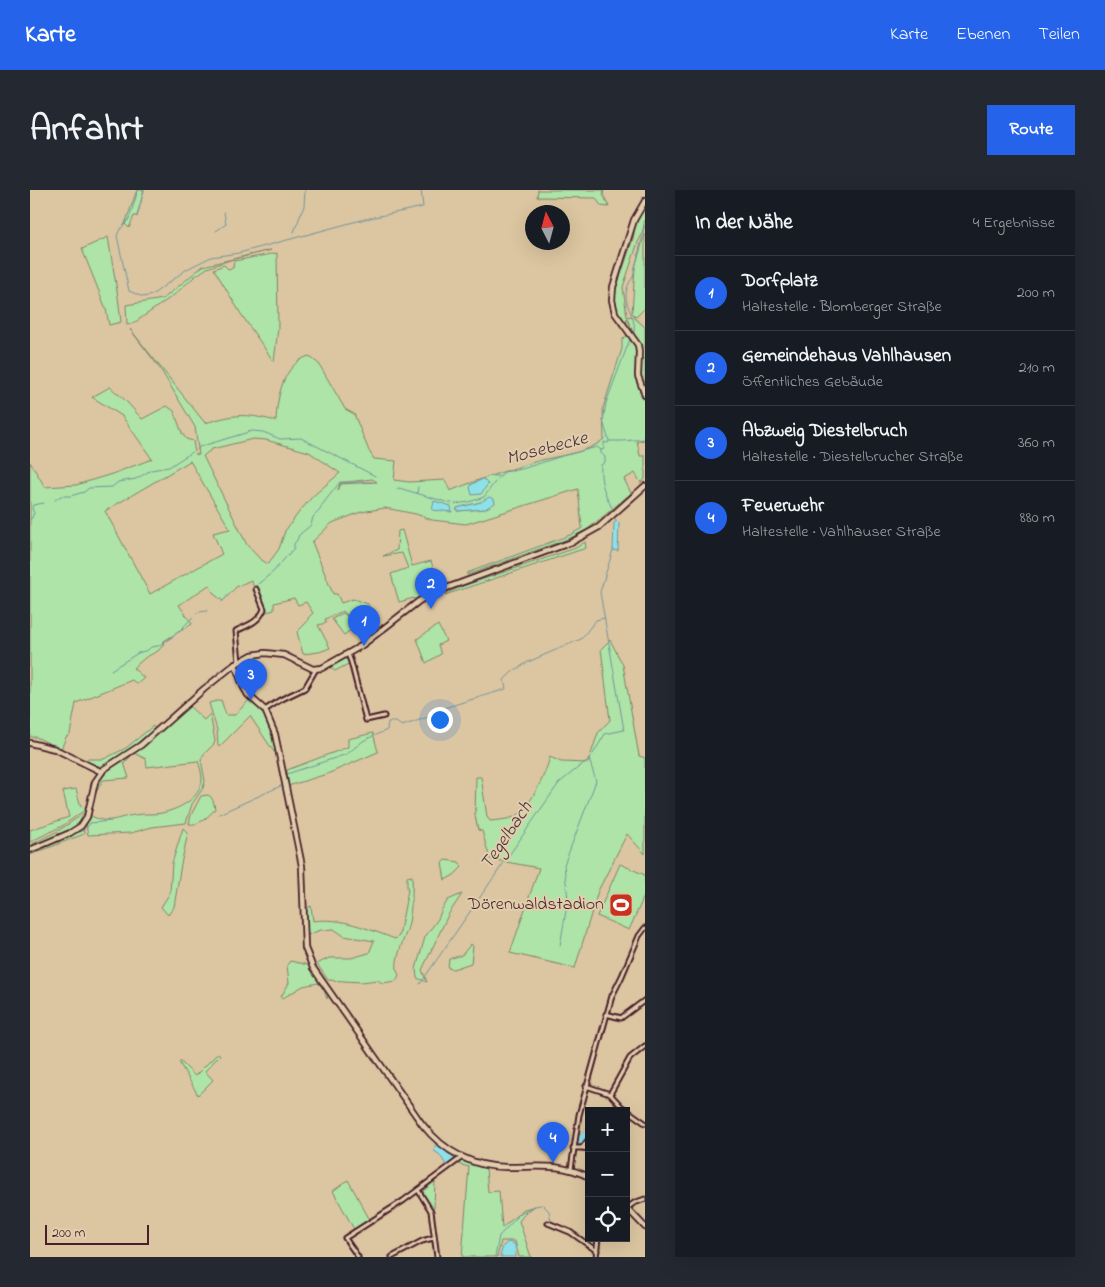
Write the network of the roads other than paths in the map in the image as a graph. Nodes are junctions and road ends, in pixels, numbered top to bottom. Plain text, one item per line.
1 (645, 202) edge
2 (645, 395) edge
3 (645, 486) edge
4 (256, 589) dead end
5 (348, 654) junction
6 (237, 663) junction
7 (316, 669) junction
8 (265, 710) junction
9 (384, 716) dead end
10 (30, 743) edge
11 (102, 772) junction
12 (30, 850) edge
13 (645, 928) edge
14 (645, 1000) edge
15 (606, 1014) junction
16 (645, 1046) edge
17 (586, 1086) junction
18 (610, 1094) junction
19 (645, 1123) edge
20 (585, 1144) edge
21 (573, 1148) junction
22 (582, 1148) junction
23 (585, 1149) edge
24 (462, 1158) junction
25 (571, 1169) junction
26 (585, 1175) edge
27 (418, 1190) junction
28 (645, 1200) edge
29 (630, 1205) edge
30 (630, 1210) edge
31 (548, 1223) dead end
32 (645, 1227) edge
33 (433, 1238) junction
34 (597, 1254) edge
35 (358, 1257) edge
36 (392, 1257) edge
37 (436, 1257) edge
38 (602, 1257) edge

1 - 2 street
3 - 5 street
4 - 6 street
5 - 7 street
5 - 9 street
6 - 7 street
6 - 8 street
6 - 11 street
7 - 8 street
8 - 24 street
10 - 11 street
11 - 12 street
13 - 15 street
14 - 15 street
15 - 17 street
16 - 18 street
17 - 18 street
17 - 21 street
18 - 19 street
20 - 22 street
21 - 22 street
21 - 25 street
22 - 23 street
24 - 25 street
24 - 27 street
25 - 26 street
27 - 33 street
27 - 35 street
28 - 29 street
30 - 32 street
31 - 34 street
33 - 36 street
33 - 37 street
34 - 38 street

